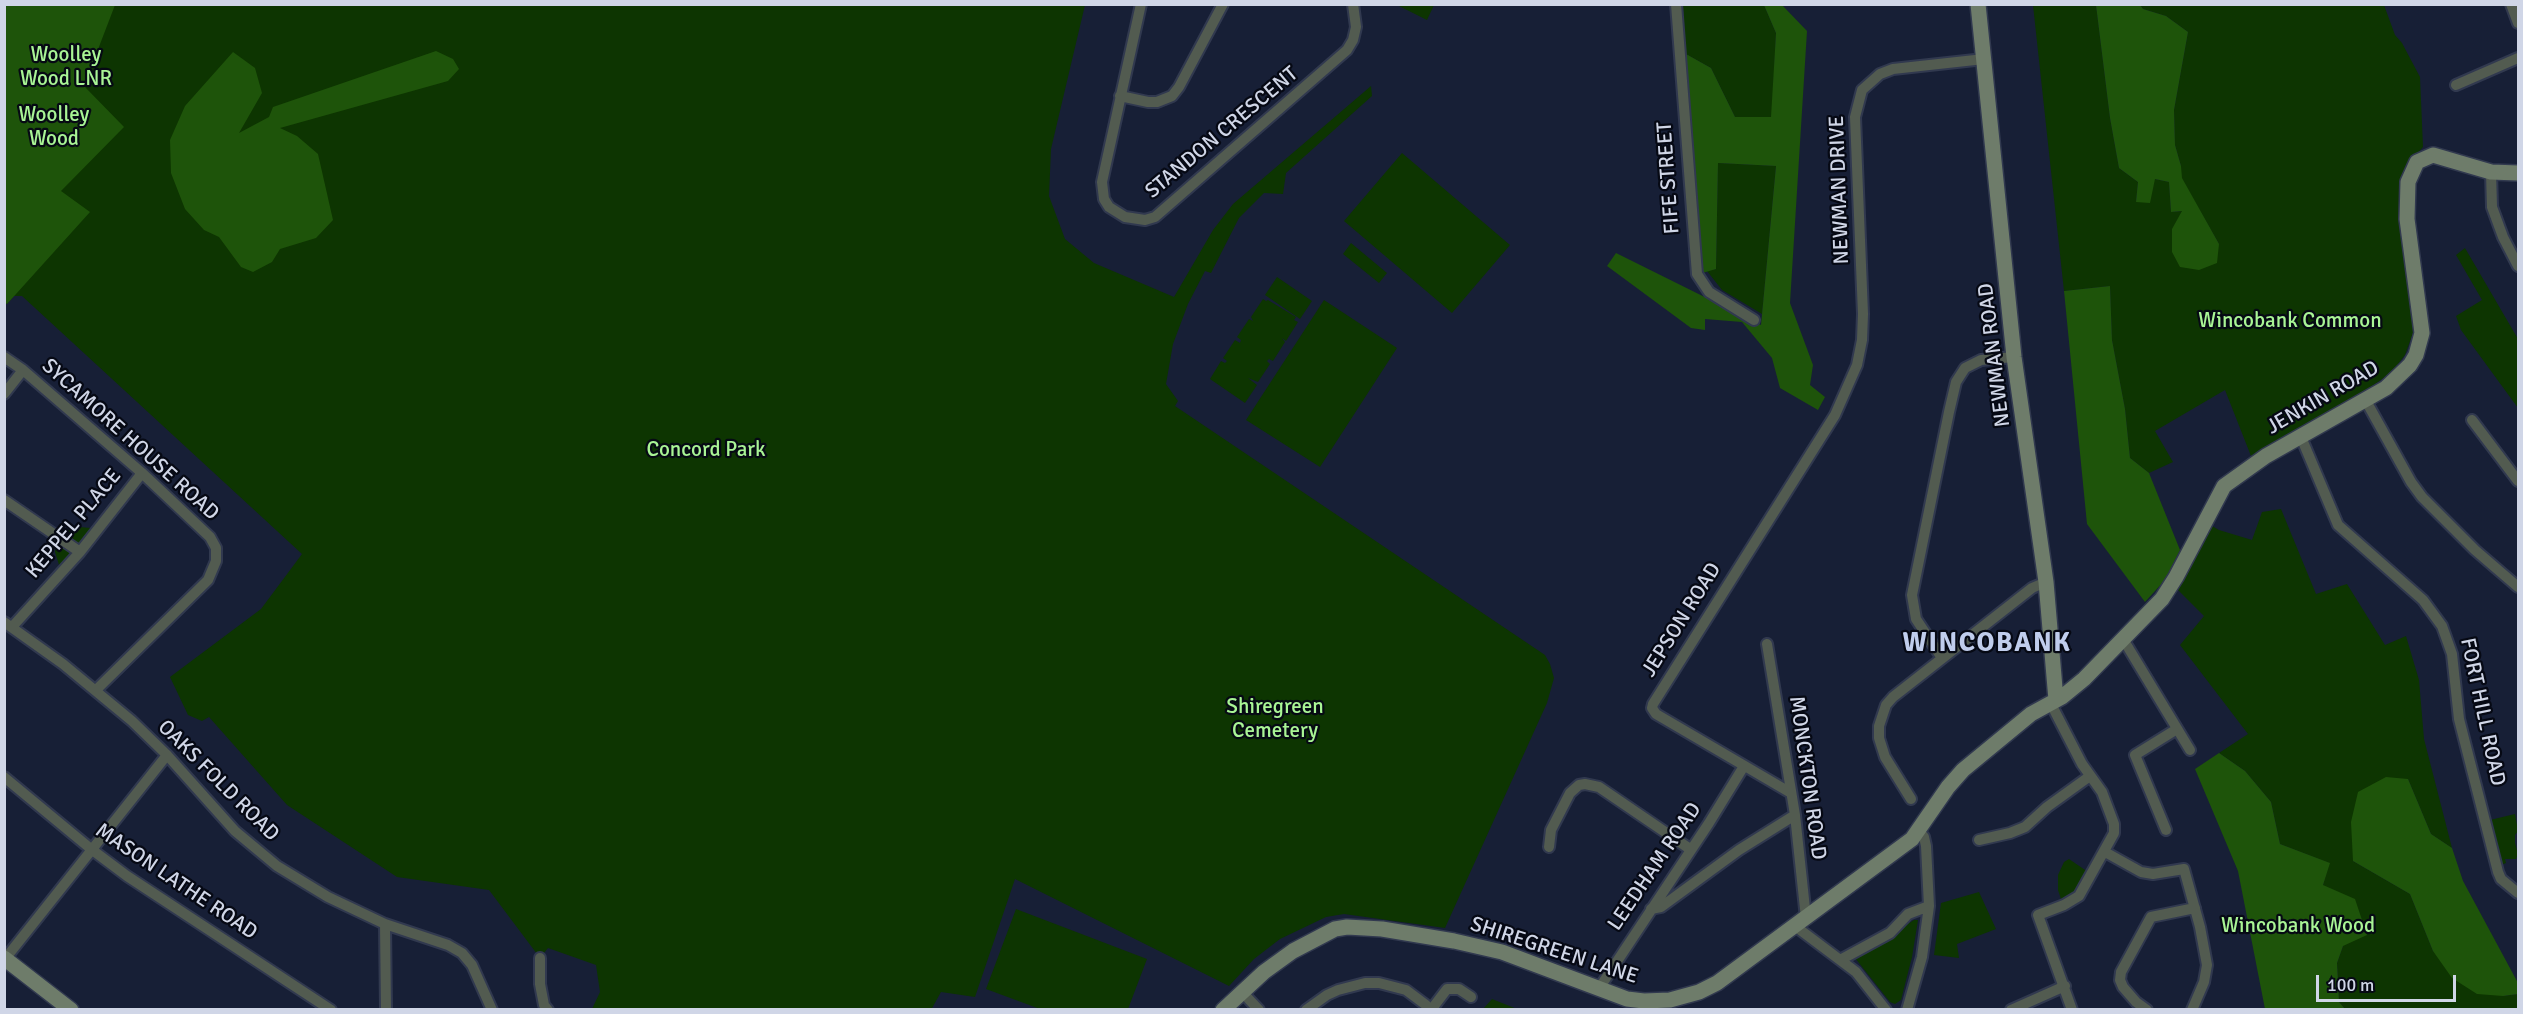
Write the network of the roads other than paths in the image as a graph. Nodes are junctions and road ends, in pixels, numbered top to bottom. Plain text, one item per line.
1 (1140, 4) edge
2 (1223, 4) edge
3 (1353, 4) edge
4 (1676, 4) edge
5 (1978, 4) edge
6 (2511, 4) edge
7 (2518, 23) edge
8 (2518, 58) edge
9 (1984, 59) junction
10 (2456, 85) dead end
11 (1120, 96) junction
12 (2491, 172) junction
13 (2518, 173) edge
14 (2518, 266) edge
15 (1754, 320) dead end
16 (4, 357) edge
17 (2014, 357) junction
18 (23, 370) junction
19 (4, 394) edge
20 (2366, 400) junction
21 (1835, 415) joint
22 (2472, 420) dead end
23 (2301, 437) junction
24 (142, 473) junction
25 (2518, 481) edge
26 (4, 500) edge
27 (80, 552) junction
28 (2516, 581) edge
29 (2046, 582) junction
30 (8, 625) edge
31 (2123, 639) junction
32 (1767, 644) dead end
33 (1942, 658) junction
34 (96, 690) junction
35 (2053, 701) junction
36 (2177, 729) junction
37 (2190, 750) dead end
38 (167, 755) junction
39 (1744, 766) junction
40 (2090, 776) junction
41 (4, 777) edge
42 (1791, 793) junction
43 (1911, 799) dead end
44 (1795, 815) junction
45 (2166, 830) dead end
46 (1919, 831) junction
47 (1979, 840) dead end
48 (1549, 847) dead end
49 (91, 849) junction
50 (1690, 849) junction
51 (2105, 852) junction
52 (2518, 893) edge
53 (1929, 906) junction
54 (2195, 908) junction
55 (1651, 909) junction
56 (1801, 922) junction
57 (385, 924) junction
58 (5, 958) edge
59 (540, 958) dead end
60 (1842, 959) junction
61 (2065, 986) junction
62 (1598, 990) junction
63 (1242, 992) junction
64 (1471, 997) dead end
65 (1643, 1005) edge
66 (71, 1010) edge
67 (331, 1010) edge
68 (386, 1010) edge
69 (492, 1010) edge
70 (548, 1010) edge
71 (1223, 1010) edge
72 (1259, 1010) edge
73 (1306, 1010) edge
74 (1429, 1010) edge
75 (1886, 1010) edge
76 (1907, 1010) edge
77 (2011, 1010) edge
78 (2072, 1010) edge
79 (2147, 1010) edge
80 (2192, 1010) edge

1 - 11 street, STANDON CRESCENT
2 - 11 street
3 - 11 street, STANDON CRESCENT
4 - 15 street, FIFE STREET
5 - 9 street, NEWMAN ROAD
6 - 7 street
8 - 10 street
9 - 17 street, NEWMAN ROAD
9 - 21 street, NEWMAN DRIVE
12 - 13 street, JENKIN ROAD
12 - 14 street
12 - 20 street, JENKIN ROAD
16 - 18 street, SYCAMORE HOUSE ROAD
17 - 29 street, NEWMAN ROAD
17 - 33 street
18 - 19 street
18 - 24 street, SYCAMORE HOUSE ROAD
20 - 23 street, JENKIN ROAD
20 - 28 street
21 - 39 street, JEPSON ROAD
22 - 25 street
23 - 31 street, JENKIN ROAD
23 - 52 street, FORT HILL ROAD
24 - 27 street, KEPPEL PLACE
24 - 34 street, SYCAMORE HOUSE ROAD
26 - 27 street
27 - 30 street, KEPPEL PLACE
29 - 33 street
29 - 35 street, NEWMAN ROAD
30 - 34 street, OAKS FOLD ROAD
31 - 35 street, JENKIN ROAD
31 - 36 street
32 - 42 street, MONCKTON ROAD
33 - 43 street
34 - 38 street, OAKS FOLD ROAD
35 - 40 street
35 - 46 street, JENKIN ROAD
36 - 37 street
36 - 45 street
38 - 49 street
38 - 57 street, OAKS FOLD ROAD
39 - 42 street, JEPSON ROAD
39 - 50 street, LEEDHAM ROAD
40 - 47 street
40 - 51 street
41 - 49 street, MASON LATHE ROAD
42 - 44 street, MONCKTON ROAD
44 - 55 street
44 - 56 street, MONCKTON ROAD
46 - 53 street
46 - 56 street, SHIREGREEN LANE
48 - 50 street
49 - 58 street
49 - 67 street, MASON LATHE ROAD
50 - 55 street, LEEDHAM ROAD
51 - 54 street
51 - 61 street
53 - 60 street
53 - 76 street
54 - 79 street
54 - 80 street
55 - 62 street, LEEDHAM ROAD
56 - 60 street
56 - 65 street, SHIREGREEN LANE
57 - 68 street
57 - 69 street, OAKS FOLD ROAD
58 - 66 street
59 - 70 street
60 - 75 street
61 - 77 street
61 - 78 street
62 - 63 street, SHIREGREEN LANE
62 - 65 street, SHIREGREEN LANE
63 - 71 street, SHIREGREEN LANE
63 - 72 street
64 - 74 street
73 - 74 street

